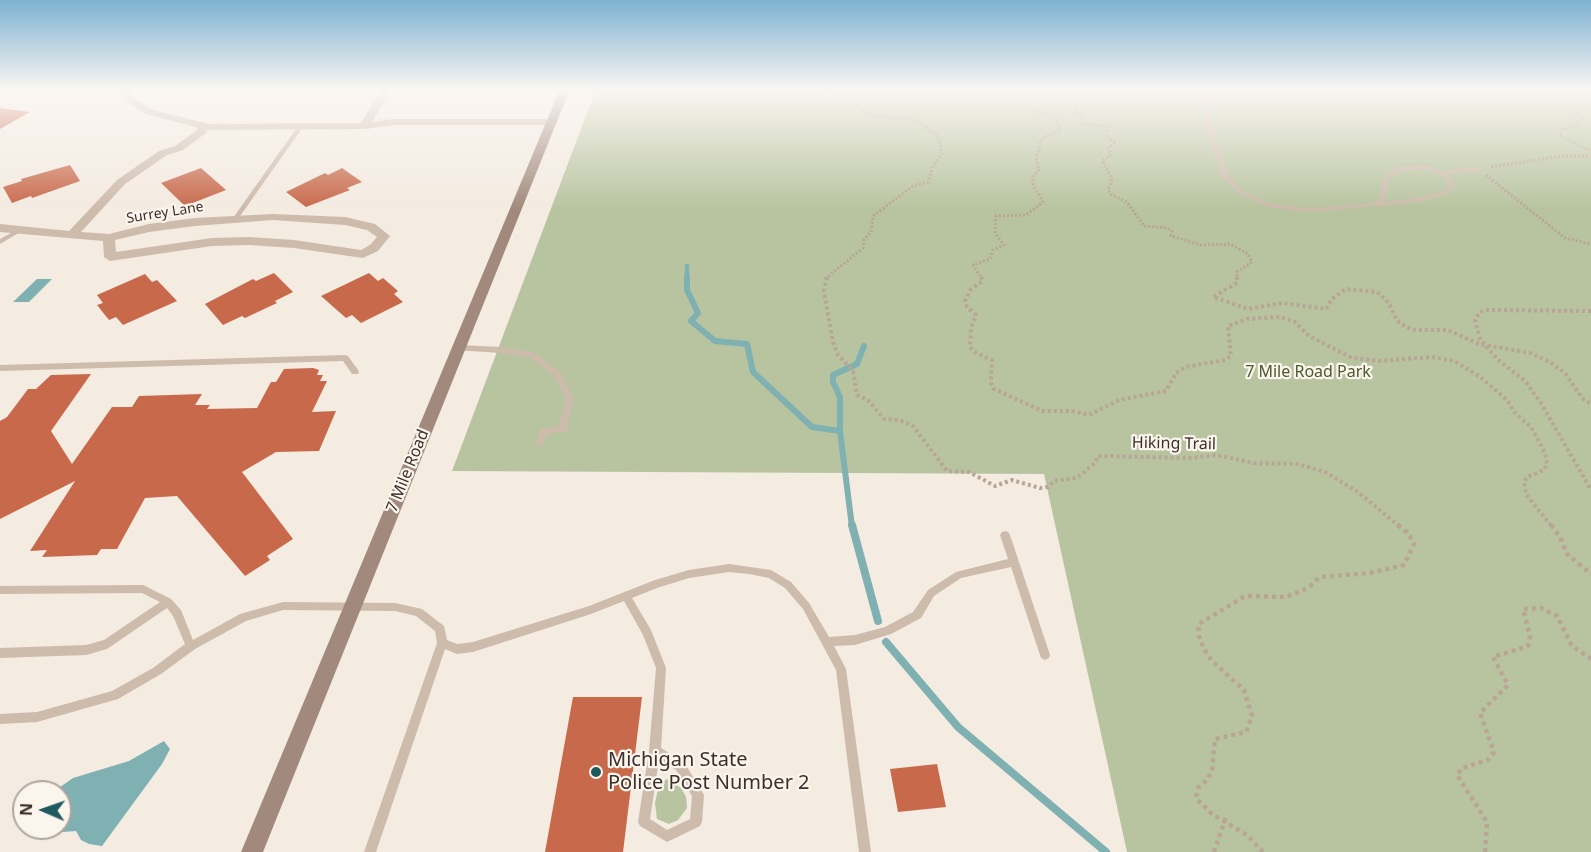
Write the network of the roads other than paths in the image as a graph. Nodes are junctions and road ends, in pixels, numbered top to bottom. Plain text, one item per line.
1 (202, 129) edge
2 (298, 129) edge
3 (378, 129) edge
4 (461, 129) edge
5 (548, 129) edge
6 (1211, 129) edge
7 (1479, 169) road end
8 (1443, 173) junction
9 (1378, 204) junction
10 (236, 218) junction
11 (0, 228) edge
12 (20, 231) junction
13 (72, 235) junction
14 (109, 238) junction
15 (0, 242) edge
16 (459, 348) junction
17 (0, 368) edge
18 (355, 372) dead end
19 (539, 443) dead end
20 (1005, 536) dead end
21 (1014, 562) junction
22 (0, 590) edge
23 (627, 597) junction
24 (168, 602) junction
25 (353, 606) junction
26 (825, 642) junction
27 (442, 643) junction
28 (191, 646) junction
29 (0, 653) edge
30 (1045, 655) dead end
31 (0, 718) edge
32 (655, 751) junction
33 (252, 852) edge
34 (370, 852) edge
35 (865, 852) edge

1 - 13 street, Surrey Lane
2 - 10 lane
3 - 4 street
5 - 16 street, 7 Mile Road
6 - 9 lane
7 - 8 lane
8 - 9 lane
8 - 9 lane
10 - 14 street, Surrey Lane
10 - 14 street, Surrey Lane
11 - 12 street
12 - 13 street
12 - 15 lane
13 - 14 street, Surrey Lane
16 - 19 lane
16 - 25 street, 7 Mile Road
17 - 18 lane
20 - 21 lane
21 - 26 lane
21 - 30 lane
22 - 24 lane
23 - 26 lane
23 - 27 lane
23 - 32 lane
24 - 28 lane
24 - 29 lane
25 - 27 lane
25 - 28 lane
25 - 33 street, 7 Mile Road
26 - 35 lane
27 - 34 lane
28 - 31 lane
32 - 32 lane

